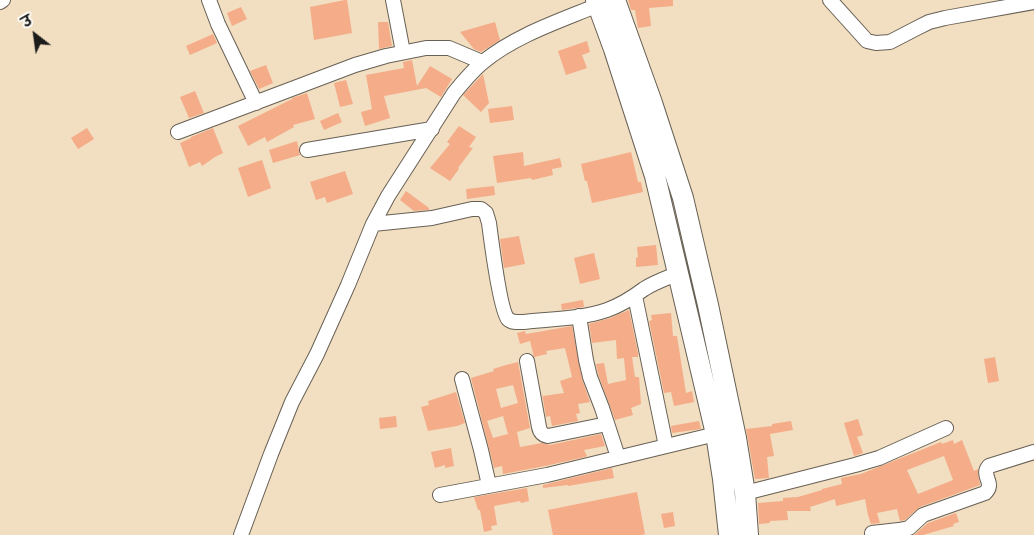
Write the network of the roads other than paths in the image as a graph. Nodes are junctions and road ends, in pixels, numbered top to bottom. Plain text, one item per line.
1 (3, 0) edge
2 (209, 0) edge
3 (392, 0) edge
4 (830, 0) edge
5 (0, 2) edge
6 (603, 2) edge
7 (1034, 2) edge
8 (403, 52) junction
9 (482, 62) junction
10 (256, 103) junction
11 (432, 128) junction
12 (178, 132) dead end
13 (307, 150) dead end
14 (373, 224) junction
15 (679, 273) junction
16 (635, 296) junction
17 (579, 316) junction
18 (527, 360) dead end
19 (462, 379) dead end
20 (607, 424) junction
21 (946, 428) dead end
22 (716, 434) junction
23 (666, 446) junction
24 (1034, 452) edge
25 (618, 457) junction
26 (489, 486) junction
27 (745, 493) junction
28 (440, 495) dead end
29 (872, 532) dead end
30 (241, 535) edge
31 (729, 535) edge
32 (748, 535) edge

1 - 5 street
2 - 10 street
3 - 8 street
4 - 7 street
6 - 9 street
6 - 15 highway
6 - 27 highway
8 - 9 street
8 - 10 street
9 - 11 street
10 - 12 street
11 - 13 street
11 - 14 street
14 - 17 street
14 - 30 street
15 - 16 street
15 - 22 highway
16 - 17 street
16 - 23 street
17 - 20 street
18 - 20 street
19 - 26 street
20 - 25 street
21 - 27 street
22 - 23 street
22 - 31 highway
23 - 25 street
24 - 29 street
25 - 26 street
26 - 28 street
27 - 32 highway

